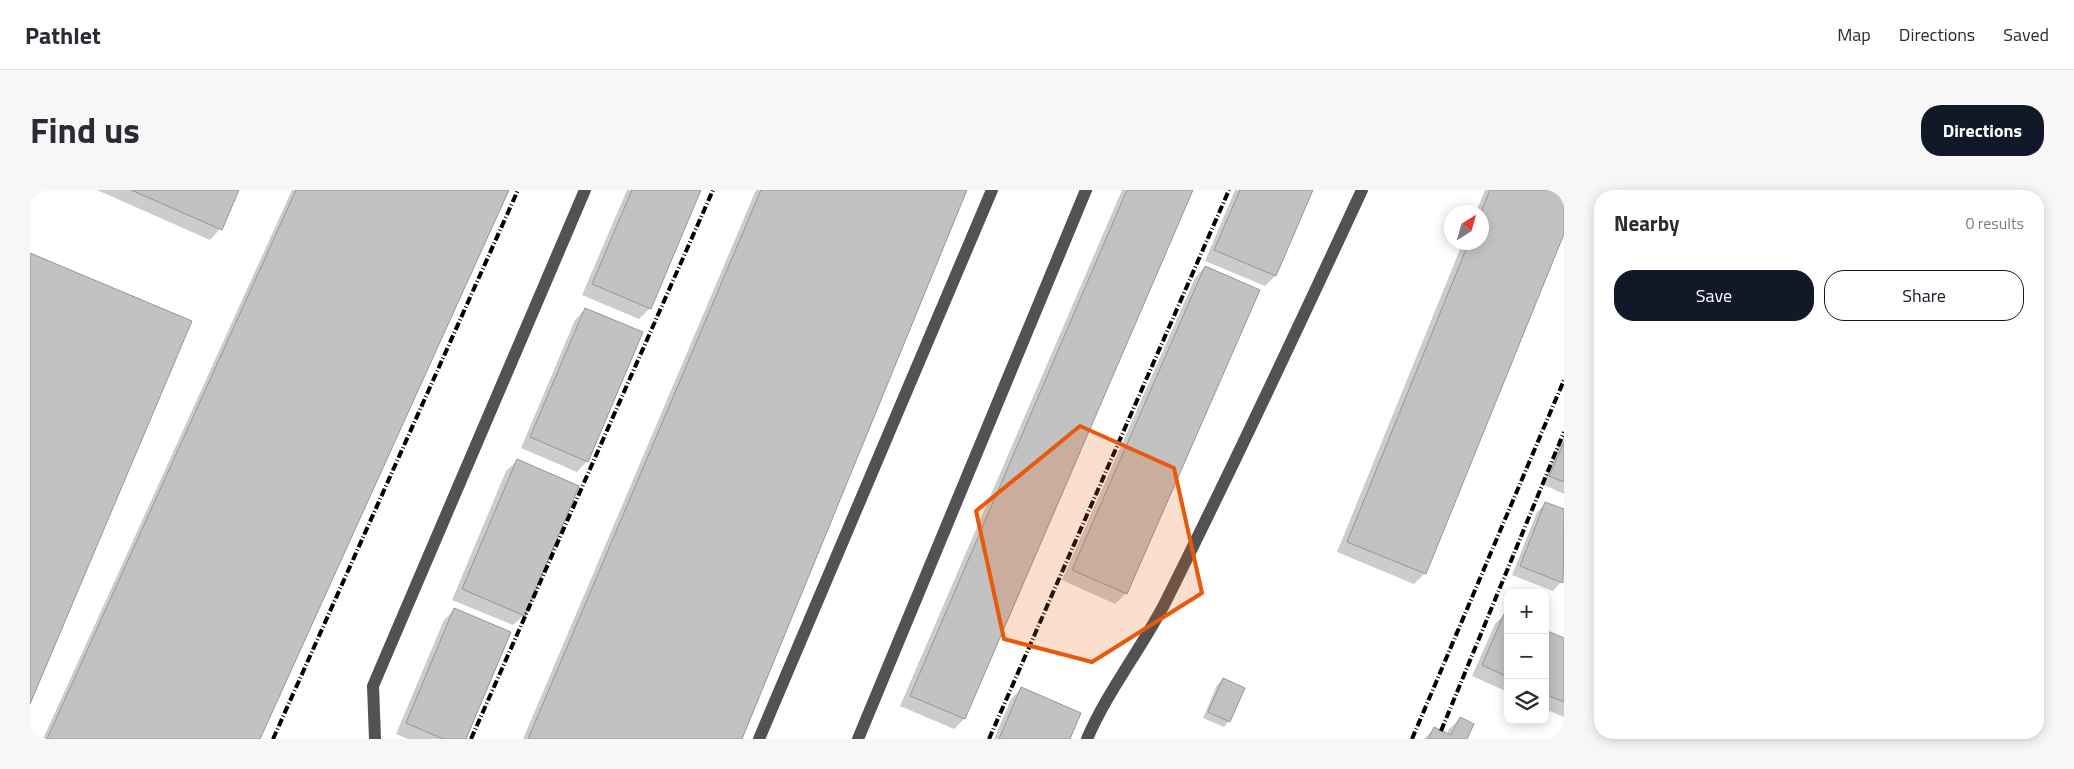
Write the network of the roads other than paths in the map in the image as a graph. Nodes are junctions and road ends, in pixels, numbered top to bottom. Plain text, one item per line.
1 (585, 190) edge
2 (992, 190) edge
3 (1086, 190) edge
4 (1362, 190) edge
5 (375, 739) edge
6 (759, 739) edge
7 (858, 739) edge
8 (1087, 739) edge

1 - 5 lane
2 - 6 lane
3 - 7 lane
4 - 8 lane

